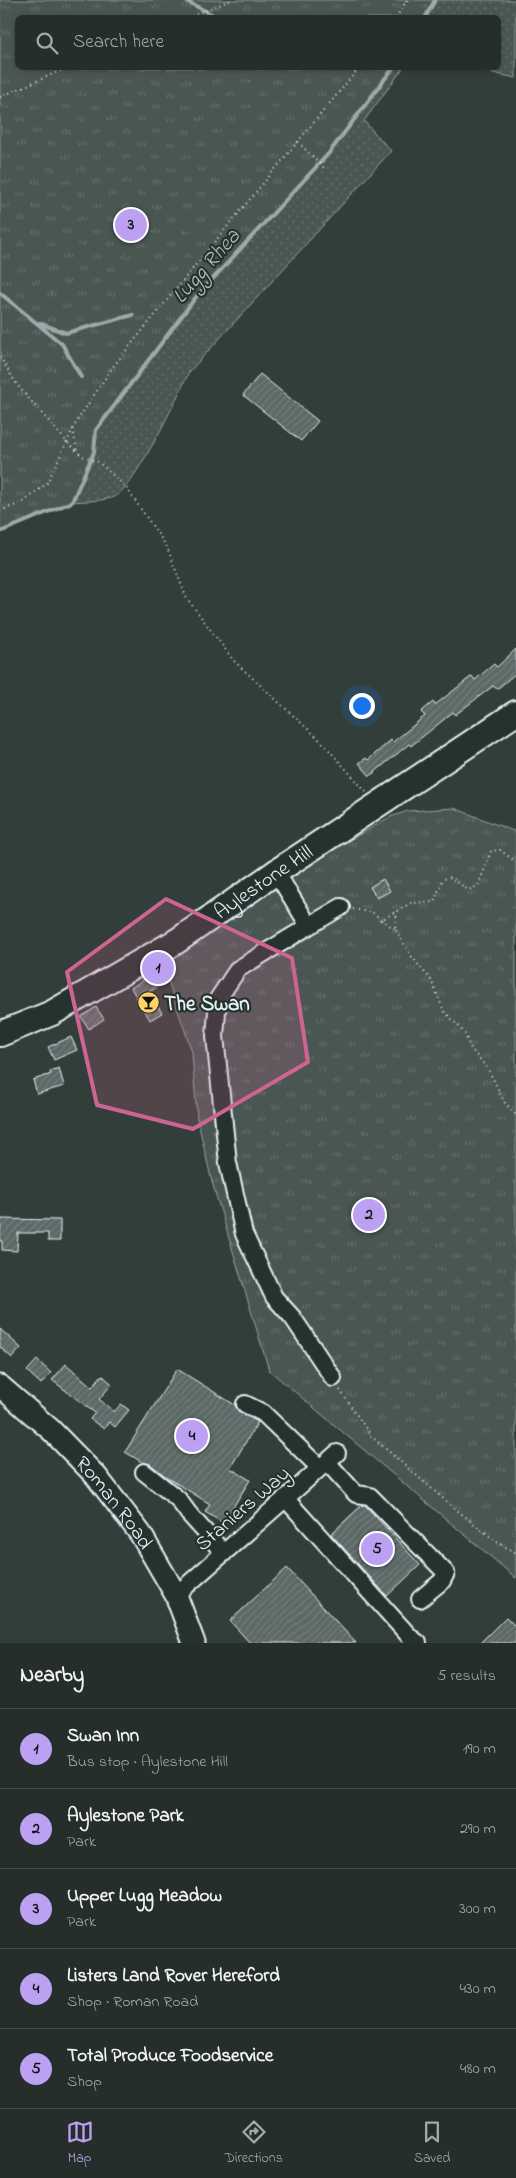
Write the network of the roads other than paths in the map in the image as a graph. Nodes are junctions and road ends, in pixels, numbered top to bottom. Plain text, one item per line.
1 (516, 713) edge
2 (276, 872) junction
3 (341, 907) road end
4 (309, 926) junction
5 (0, 1034) edge
6 (333, 1378) road end
7 (0, 1386) edge
8 (245, 1404) dead end
9 (328, 1461) junction
10 (144, 1472) dead end
11 (286, 1498) junction
12 (224, 1553) junction
13 (176, 1595) junction
14 (420, 1599) dead end
15 (194, 1643) edge
16 (418, 1643) edge

1 - 2 highway, Aylestone Hill
2 - 4 lane
2 - 5 highway, Aylestone Hill
3 - 4 lane
4 - 6 lane
7 - 13 main road, Roman Road
8 - 9 lane
9 - 11 lane, Staniers Way
9 - 14 lane
10 - 12 lane
11 - 12 lane, Staniers Way
11 - 16 lane
12 - 13 lane, Staniers Way
13 - 15 main road, Roman Road

